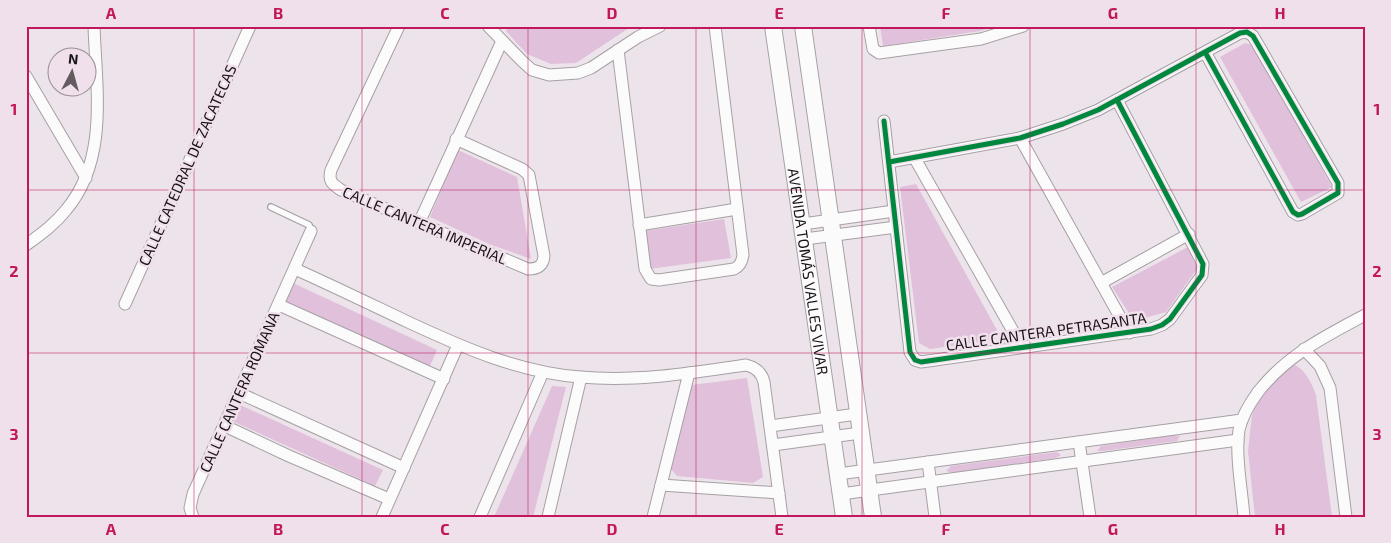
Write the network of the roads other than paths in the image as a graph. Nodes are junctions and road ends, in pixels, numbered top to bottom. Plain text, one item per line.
1 (94, 26) edge
2 (250, 26) edge
3 (399, 26) edge
4 (488, 26) edge
5 (660, 26) edge
6 (715, 26) edge
7 (773, 26) edge
8 (803, 26) edge
9 (869, 26) edge
10 (1023, 26) edge
11 (502, 41) junction
12 (618, 50) junction
13 (1205, 52) junction
14 (26, 76) edge
15 (1117, 100) junction
16 (884, 121) dead end
17 (1020, 138) junction
18 (456, 139) junction
19 (914, 158) junction
20 (889, 162) junction
21 (86, 178) junction
22 (271, 207) dead end
23 (737, 209) junction
24 (894, 211) junction
25 (852, 217) junction
26 (419, 223) junction
27 (639, 225) junction
28 (831, 227) junction
29 (896, 227) junction
30 (311, 231) joint
31 (804, 232) junction
32 (853, 233) junction
33 (1189, 234) junction
34 (26, 245) edge
35 (295, 269) junction
36 (1101, 283) junction
37 (125, 304) dead end
38 (279, 305) junction
39 (1365, 315) edge
40 (1129, 333) junction
41 (458, 346) junction
42 (1022, 347) junction
43 (1304, 349) junction
44 (542, 372) junction
45 (689, 373) junction
46 (581, 377) junction
47 (444, 379) junction
48 (239, 393) junction
49 (857, 414) junction
50 (830, 418) junction
51 (1242, 420) junction
52 (809, 421) junction
53 (225, 426) junction
54 (770, 426) junction
55 (860, 432) junction
56 (832, 436) junction
57 (811, 439) junction
58 (1238, 440) junction
59 (1079, 442) junction
60 (773, 444) junction
61 (1082, 461) junction
62 (928, 462) junction
63 (404, 468) junction
64 (866, 470) junction
65 (838, 474) junction
66 (930, 481) junction
67 (661, 485) junction
68 (869, 490) junction
69 (779, 493) junction
70 (840, 494) junction
71 (389, 499) junction
72 (193, 517) edge
73 (382, 517) edge
74 (480, 517) edge
75 (548, 517) edge
76 (653, 517) edge
77 (782, 517) edge
78 (844, 517) edge
79 (873, 517) edge
80 (935, 517) edge
81 (1090, 517) edge
82 (1244, 517) edge
83 (1346, 517) edge

1 - 21 street
2 - 37 street, CALLE CATEDRAL DE ZACATECAS
3 - 26 street, CALLE CANTERA IMPERIAL
4 - 11 street
5 - 12 street
6 - 23 street
7 - 31 main road, AVENIDA TOMÁS VALLES VIVAR
8 - 28 main road, AVENIDA TOMÁS VALLES VIVAR
9 - 10 street
11 - 12 street
11 - 18 street
12 - 27 street
13 - 13 street
13 - 15 street
14 - 21 street
15 - 17 street
15 - 33 street, CALLE CANTERA PETRASANTA
16 - 20 street, CALLE CANTERA PETRASANTA
17 - 19 street
17 - 36 street
18 - 26 street
18 - 26 street, CALLE CANTERA IMPERIAL
19 - 20 street
19 - 42 street, CALLE CANTERA PETRASANTA
20 - 24 street, CALLE CANTERA PETRASANTA
21 - 34 street
22 - 30 lane
23 - 27 street
23 - 27 street
24 - 25 street
24 - 29 street, CALLE CANTERA PETRASANTA
25 - 28 street
25 - 32 street
28 - 31 street
28 - 32 street
28 - 49 main road, AVENIDA TOMÁS VALLES VIVAR
29 - 32 street
29 - 42 street, CALLE CANTERA PETRASANTA
30 - 35 street, CALLE CANTERA ROMANA
31 - 50 main road, AVENIDA TOMÁS VALLES VIVAR
33 - 36 street
33 - 40 street, CALLE CANTERA PETRASANTA
35 - 38 street, CALLE CANTERA ROMANA
35 - 41 street
36 - 40 street
38 - 47 street
38 - 48 street, CALLE CANTERA ROMANA
39 - 43 street
40 - 42 street, CALLE CANTERA PETRASANTA
41 - 44 street
41 - 47 street
43 - 51 street
43 - 83 street
44 - 46 street
44 - 74 street
45 - 46 street
45 - 54 street
45 - 67 street
46 - 75 street
47 - 63 street
48 - 53 street, CALLE CANTERA ROMANA
48 - 63 street
49 - 50 street
49 - 55 main road, AVENIDA TOMÁS VALLES VIVAR
50 - 52 street
50 - 56 main road, AVENIDA TOMÁS VALLES VIVAR
51 - 58 street
51 - 59 street
52 - 54 street
52 - 57 street
53 - 71 street
53 - 72 street, CALLE CANTERA ROMANA
54 - 60 street
55 - 56 street
55 - 64 main road, AVENIDA TOMÁS VALLES VIVAR
56 - 57 street
56 - 65 main road, AVENIDA TOMÁS VALLES VIVAR
57 - 60 street
58 - 61 street
58 - 82 street
59 - 61 street
59 - 62 street
60 - 69 street
61 - 66 street
61 - 81 street
62 - 64 street
62 - 66 street
63 - 71 street
64 - 65 street
64 - 68 main road, AVENIDA TOMÁS VALLES VIVAR
65 - 70 main road, AVENIDA TOMÁS VALLES VIVAR
66 - 68 street
66 - 80 street
67 - 69 street
67 - 76 street
68 - 70 street
68 - 79 main road, AVENIDA TOMÁS VALLES VIVAR
69 - 77 street
70 - 78 main road, AVENIDA TOMÁS VALLES VIVAR
71 - 73 street

